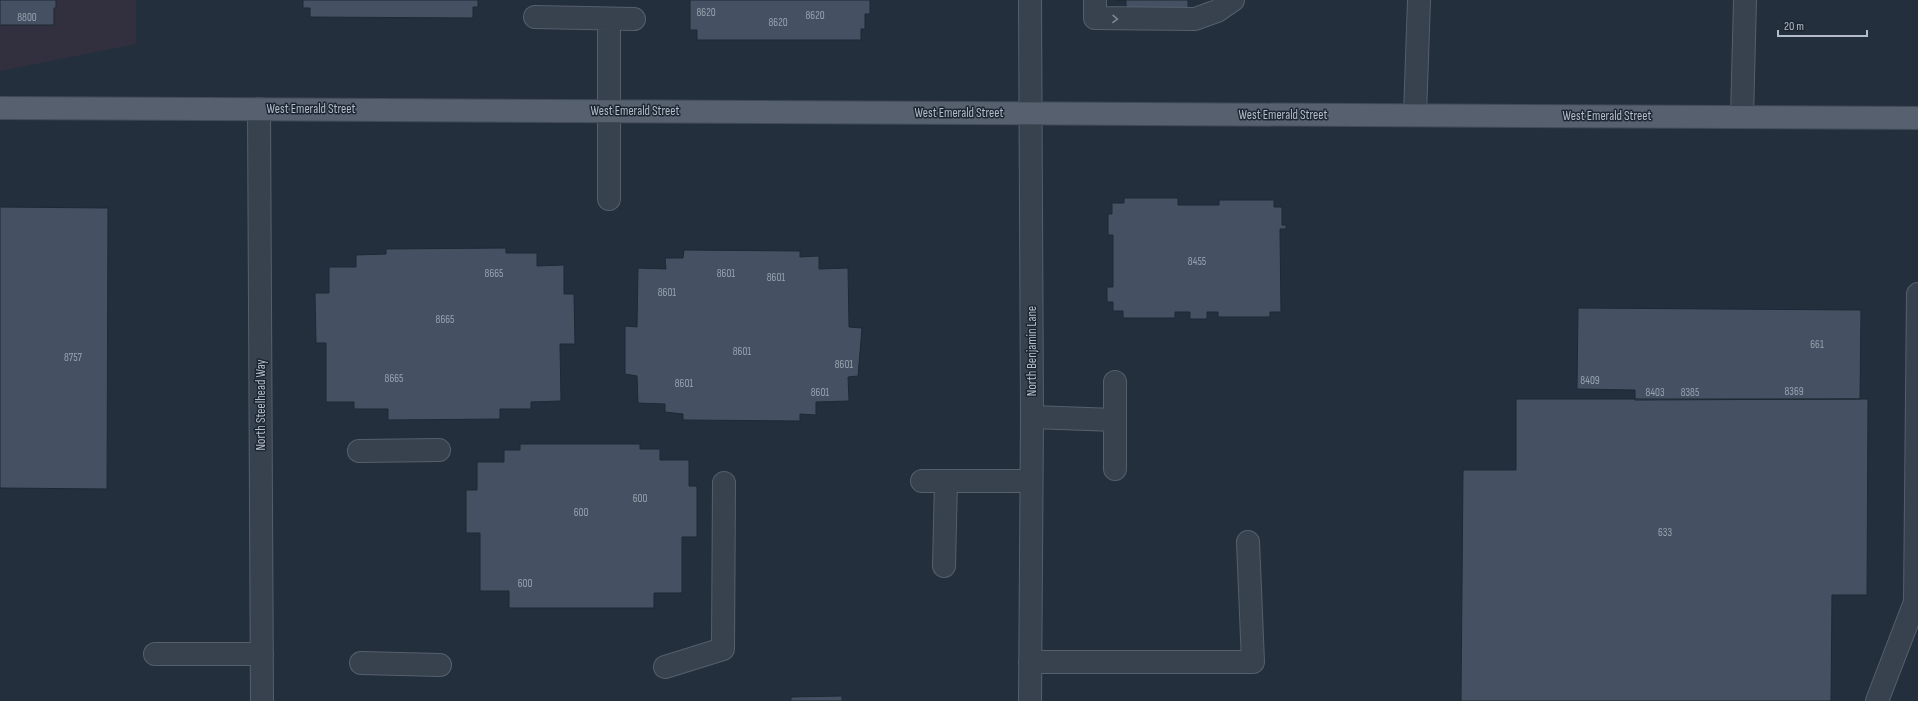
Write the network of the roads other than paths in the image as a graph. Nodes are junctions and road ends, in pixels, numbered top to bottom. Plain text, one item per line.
1 (1030, 0) edge
2 (1095, 0) edge
3 (1233, 0) edge
4 (1419, 0) edge
5 (1745, 0) edge
6 (535, 17) dead end
7 (609, 19) junction
8 (634, 19) dead end
9 (0, 108) edge
10 (259, 109) junction
11 (610, 111) junction
12 (1030, 114) junction
13 (1415, 115) junction
14 (1742, 117) junction
15 (1918, 118) edge
16 (609, 199) dead end
17 (1918, 294) edge
18 (1114, 382) dead end
19 (1032, 417) junction
20 (1114, 420) junction
21 (439, 450) dead end
22 (359, 451) dead end
23 (1114, 469) dead end
24 (922, 481) dead end
25 (946, 481) junction
26 (1031, 481) junction
27 (724, 483) dead end
28 (1248, 542) dead end
29 (944, 566) dead end
30 (155, 654) dead end
31 (262, 654) junction
32 (1030, 662) junction
33 (361, 663) dead end
34 (440, 665) dead end
35 (665, 667) dead end
36 (262, 701) edge
37 (1030, 701) edge
38 (1877, 701) edge

1 - 12 street, North Benjamin Lane
2 -> 3 street
4 - 13 street
5 - 14 street
6 - 7 street
7 - 8 street
7 - 11 street
9 - 10 main road, West Emerald Street
10 - 11 main road, West Emerald Street
10 - 31 street, North Steelhead Way
11 - 12 main road, West Emerald Street
11 - 16 street
12 - 13 main road, West Emerald Street
12 - 19 street, North Benjamin Lane
13 - 14 main road, West Emerald Street
14 - 15 main road, West Emerald Street
17 - 38 street
18 - 20 street
19 - 20 street
19 - 26 street, North Benjamin Lane
20 - 23 street
21 - 22 street
24 - 25 street
25 - 26 street
25 - 29 street
26 - 32 street, North Benjamin Lane
27 - 35 street
28 - 32 street
30 - 31 street
31 - 36 street, North Steelhead Way
32 - 37 street, North Benjamin Lane
33 - 34 street

